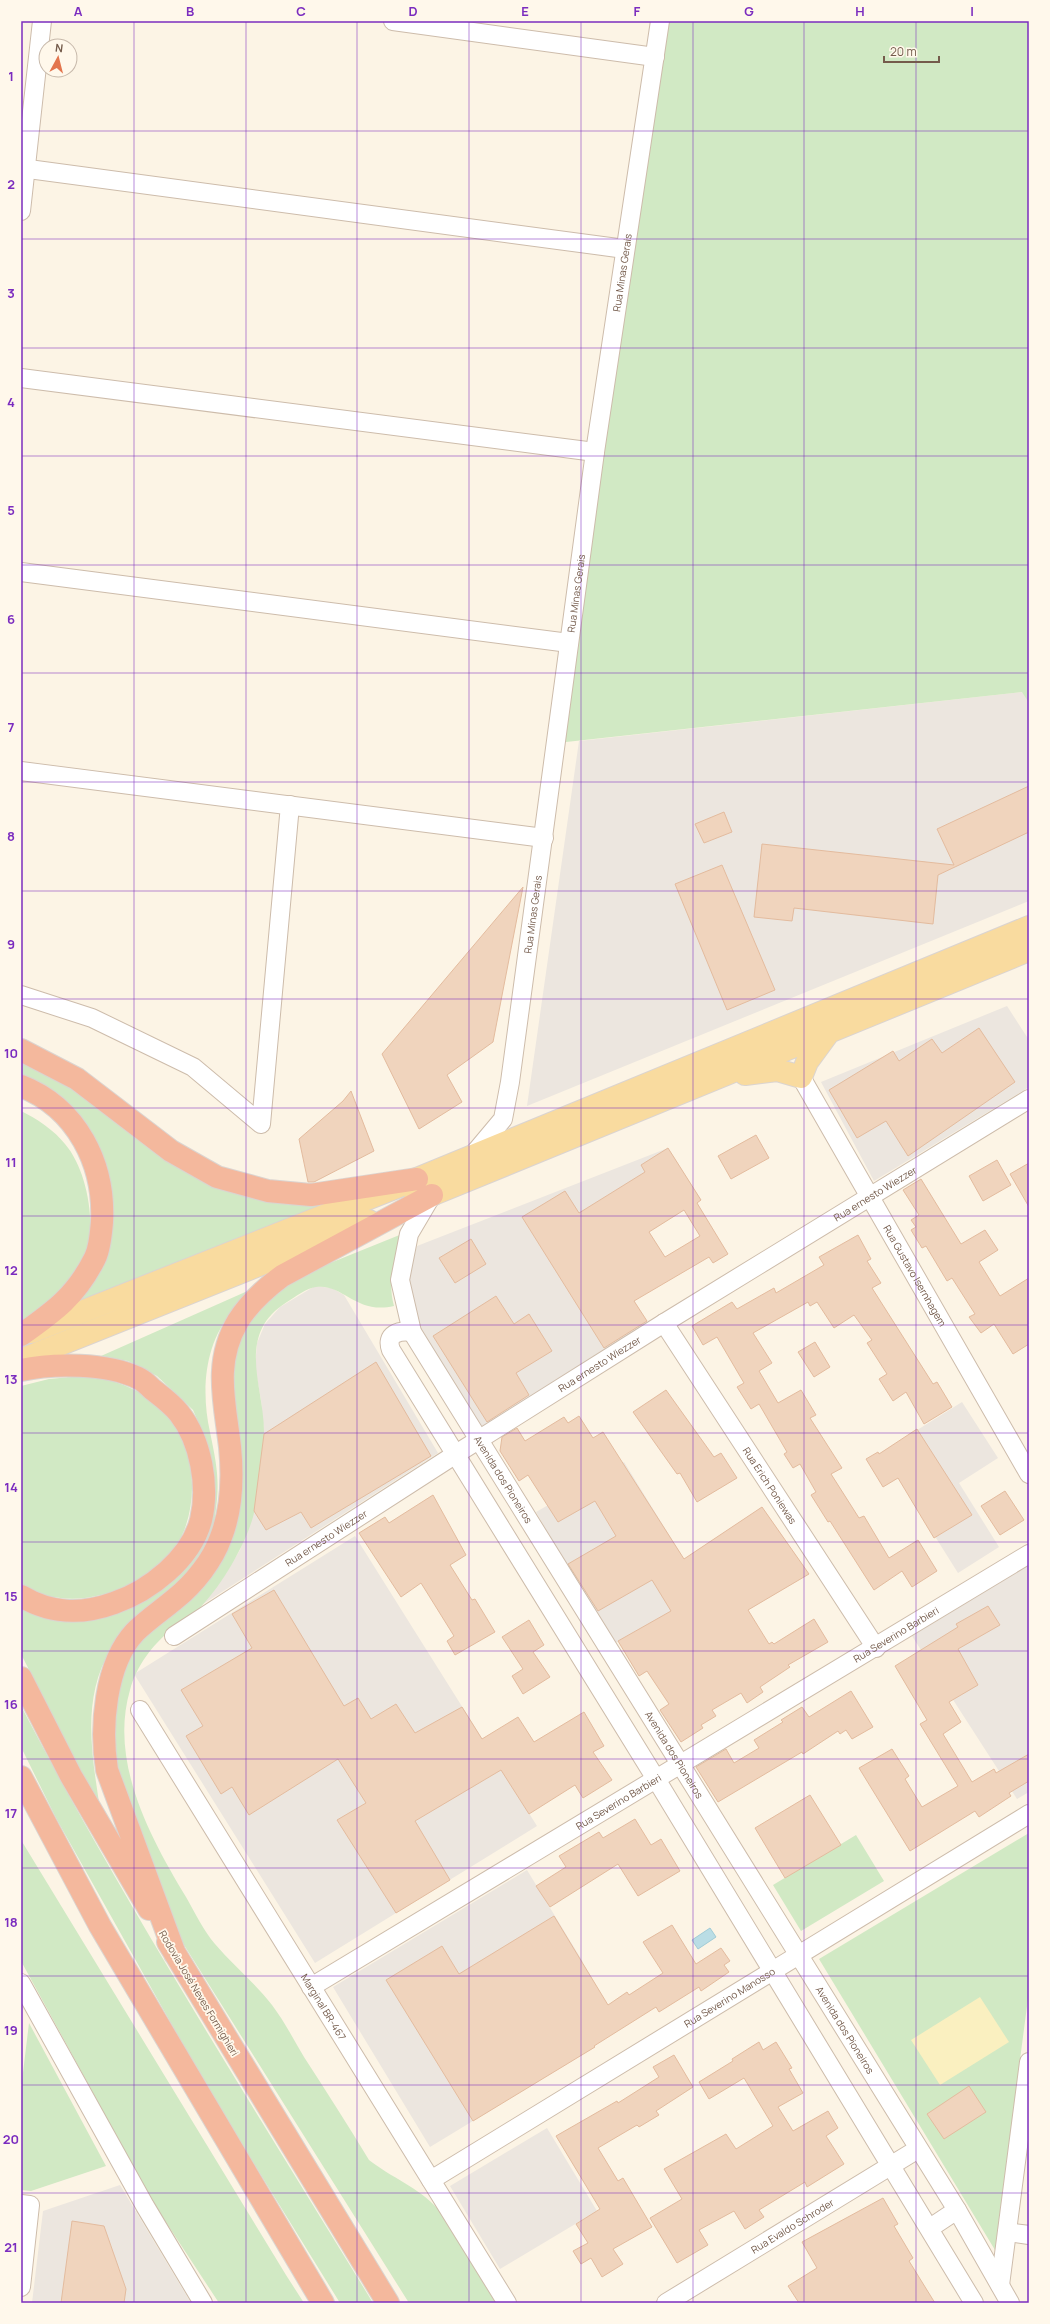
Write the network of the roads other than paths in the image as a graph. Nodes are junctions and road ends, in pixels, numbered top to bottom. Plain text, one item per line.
1 (42, 21) edge
2 (393, 21) edge
3 (660, 21) edge
4 (655, 57) junction
5 (23, 168) edge
6 (21, 211) edge
7 (625, 249) junction
8 (21, 378) edge
9 (595, 452) junction
10 (21, 572) edge
11 (568, 643) junction
12 (21, 771) edge
13 (290, 805) junction
14 (544, 838) junction
15 (1029, 927) edge
16 (1029, 950) edge
17 (21, 995) edge
18 (829, 1032) junction
19 (21, 1050) edge
20 (801, 1077) junction
21 (716, 1078) junction
22 (21, 1086) edge
23 (1029, 1099) edge
24 (472, 1156) junction
25 (417, 1179) junction
26 (432, 1195) junction
27 (870, 1197) junction
28 (664, 1323) junction
29 (412, 1332) junction
30 (21, 1336) edge
31 (21, 1360) edge
32 (21, 1370) edge
33 (478, 1440) junction
34 (456, 1454) junction
35 (1029, 1474) edge
36 (1029, 1554) edge
37 (556, 1565) junction
38 (533, 1579) junction
39 (21, 1596) edge
40 (174, 1636) dead end
41 (876, 1648) junction
42 (625, 1676) junction
43 (21, 1678) edge
44 (602, 1691) junction
45 (140, 1710) dead end
46 (680, 1764) junction
47 (21, 1777) edge
48 (656, 1779) junction
49 (21, 1808) edge
50 (1029, 1814) edge
51 (100, 1926) junction
52 (175, 1954) junction
53 (798, 1956) junction
54 (772, 1972) junction
55 (22, 1985) edge
56 (311, 1987) junction
57 (21, 2007) edge
58 (1029, 2062) edge
59 (918, 2149) junction
60 (892, 2166) junction
61 (430, 2180) junction
62 (26, 2204) edge
63 (957, 2210) junction
64 (930, 2228) junction
65 (1007, 2232) junction
66 (1029, 2235) edge
67 (1000, 2285) junction
68 (21, 2287) edge
69 (203, 2303) edge
70 (323, 2303) edge
71 (388, 2303) edge
72 (507, 2303) edge
73 (666, 2303) edge
74 (974, 2303) edge
75 (1010, 2303) edge

1 - 5 street
2 - 4 street
3 - 4 street, Rua Minas Gerais
4 - 7 street, Rua Minas Gerais
5 - 6 street
5 - 7 street
7 - 9 street, Rua Minas Gerais
8 - 9 street
9 - 11 street, Rua Minas Gerais
10 - 11 street
11 - 14 street, Rua Minas Gerais
12 - 13 street
13 - 14 street
13 - 17 street
14 - 24 street, Rua Minas Gerais
15 - 24 main road
16 - 18 main road
18 - 20 main road
18 - 21 main road
19 - 25 highway
20 - 21 main road
20 - 27 street, Rua Gustavo Isernhagem
21 - 26 main road
22 - 30 highway
23 - 27 street, Rua ernesto Wiezzer
24 - 25 main road
25 - 30 main road
26 - 29 street, Avenida dos Pioneiros
26 - 31 main road
26 - 52 highway
27 - 28 street, Rua ernesto Wiezzer
27 - 35 street, Rua Gustavo Isernhagem
28 - 33 street, Rua ernesto Wiezzer
28 - 41 street, Rua Erich Poniewas
29 - 33 street, Avenida dos Pioneiros
29 - 34 street
32 - 39 highway
33 - 34 street, Rua ernesto Wiezzer
33 - 37 street, Avenida dos Pioneiros
34 - 38 street
34 - 40 street, Rua ernesto Wiezzer
36 - 41 street, Rua Severino Barbieri
37 - 38 street
37 - 42 street, Avenida dos Pioneiros
38 - 44 street
41 - 46 street, Rua Severino Barbieri
42 - 44 street
42 - 46 street, Avenida dos Pioneiros
43 - 52 highway, Rodovia José Neves Formighieri
44 - 48 street
45 - 56 street, Marginal BR-467
46 - 48 street, Rua Severino Barbieri
46 - 53 street, Avenida dos Pioneiros
47 - 51 highway
48 - 54 street
48 - 56 street, Rua Severino Barbieri
49 - 51 highway
50 - 53 street, Rua Severino Manosso
51 - 70 highway
52 - 71 highway, Rodovia José Neves Formighieri
53 - 54 street, Rua Severino Manosso
53 - 59 street, Avenida dos Pioneiros
54 - 60 street
54 - 61 street, Rua Severino Manosso
55 - 57 street
55 - 69 street
56 - 61 street, Marginal BR-467
58 - 65 street
59 - 60 street, Rua Evaldo Schroder
59 - 63 street, Avenida dos Pioneiros
60 - 64 street
60 - 73 street, Rua Evaldo Schroder
61 - 72 street, Marginal BR-467
62 - 68 street
63 - 64 street
63 - 67 street, Avenida dos Pioneiros
64 - 74 street
65 - 66 street
65 - 67 street
67 - 75 street, Avenida dos Pioneiros

